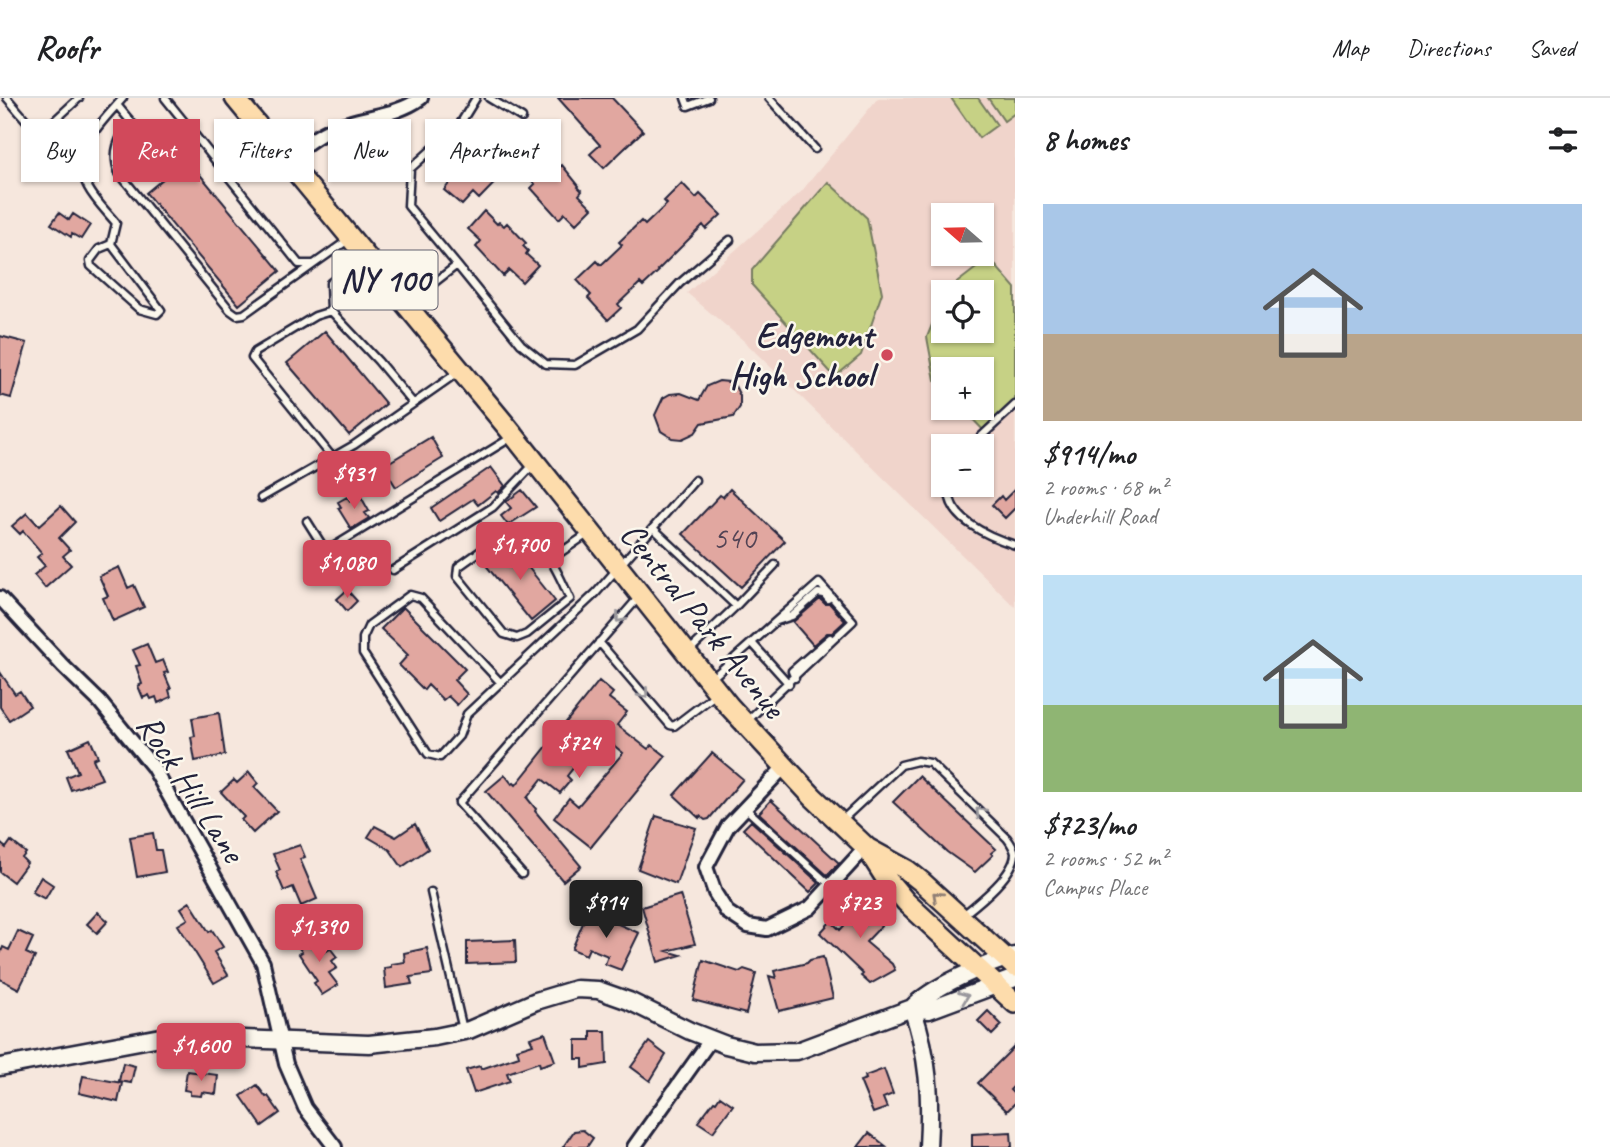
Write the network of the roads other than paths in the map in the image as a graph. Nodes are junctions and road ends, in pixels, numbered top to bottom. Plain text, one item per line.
1 (8, 98) edge
2 (79, 98) edge
3 (123, 98) edge
4 (165, 98) edge
5 (235, 98) edge
6 (421, 98) edge
7 (476, 98) edge
8 (489, 98) edge
9 (685, 98) edge
10 (709, 98) edge
11 (769, 98) edge
12 (117, 105) junction
13 (522, 118) dead end
14 (129, 119) edge
15 (252, 119) edge
16 (314, 138) edge
17 (815, 149) dead end
18 (126, 182) edge
19 (304, 182) edge
20 (351, 238) junction
21 (730, 240) dead end
22 (111, 244) junction
23 (366, 257) junction
24 (314, 264) junction
25 (457, 265) junction
26 (406, 305) junction
27 (331, 311) junction
28 (460, 371) junction
29 (413, 402) junction
30 (1015, 405) edge
31 (984, 434) edge
32 (514, 436) junction
33 (331, 457) junction
34 (535, 463) junction
35 (695, 480) dead end
36 (950, 497) edge
37 (261, 498) dead end
38 (307, 521) dead end
39 (653, 528) junction
40 (590, 532) junction
41 (1015, 545) edge
42 (551, 559) junction
43 (775, 565) dead end
44 (618, 568) junction
45 (393, 570) dead end
46 (640, 595) junction
47 (0, 598) edge
48 (736, 607) junction
49 (600, 642) junction
50 (753, 644) junction
51 (686, 654) junction
52 (501, 683) junction
53 (789, 684) junction
54 (713, 687) junction
55 (744, 723) junction
56 (785, 766) junction
57 (744, 808) junction
58 (839, 822) junction
59 (866, 848) junction
60 (522, 874) dead end
61 (831, 886) junction
62 (431, 892) dead end
63 (960, 917) junction
64 (1012, 960) edge
65 (978, 969) junction
66 (1015, 978) edge
67 (996, 985) junction
68 (1015, 1003) edge
69 (912, 1008) junction
70 (463, 1031) junction
71 (711, 1039) junction
72 (281, 1040) junction
73 (0, 1067) edge
74 (335, 1147) edge
75 (634, 1147) edge
76 (928, 1147) edge

1 - 2 lane
3 - 12 lane
4 - 24 lane
5 - 15 main road, Central Park Avenue / NY 100
6 - 16 street
7 - 25 lane
8 - 13 lane
9 - 10 lane
11 - 17 lane
12 - 14 lane
12 - 22 lane
18 - 24 lane
19 - 20 main road, Central Park Avenue / NY 100
20 - 23 main road, Central Park Avenue / NY 100
20 - 24 lane
21 - 25 lane
22 - 22 lane
23 - 26 main road, Central Park Avenue / NY 100
23 - 27 lane
25 - 26 lane
26 - 28 main road, Central Park Avenue / NY 100
27 - 29 lane
27 - 33 lane
28 - 29 lane
28 - 32 main road, Central Park Avenue / NY 100
29 - 33 lane
30 - 31 lane
32 - 34 main road, Central Park Avenue / NY 100
32 - 38 lane
33 - 37 lane
34 - 40 main road, Central Park Avenue / NY 100
34 - 45 lane
35 - 39 lane
36 - 41 lane
39 - 44 lane
39 - 48 lane
40 - 42 lane
40 - 44 main road, Central Park Avenue / NY 100
42 - 42 lane
43 - 48 lane
44 - 46 main road, Central Park Avenue / NY 100
44 - 52 lane
46 -> 49 lane
46 - 51 main road, Central Park Avenue / NY 100
47 - 72 street, Rock Hill Lane
48 - 51 lane
49 -> 54 lane
49 - 60 lane
50 - 53 lane
50 - 53 lane
50 - 54 lane
51 - 54 main road, Central Park Avenue / NY 100
52 - 52 lane
53 - 55 lane
54 - 55 main road, Central Park Avenue / NY 100
55 - 56 main road, Central Park Avenue / NY 100
56 - 57 street
56 - 58 main road, Central Park Avenue / NY 100
57 - 61 lane
57 - 61 street
58 - 59 main road, Central Park Avenue / NY 100
63 -> 58 lane
59 - 61 street
63 -> 59 main road, Central Park Avenue / NY 100
59 - 65 main road, Central Park Avenue / NY 100
62 - 70 lane
63 - 64 main road, Central Park Avenue / NY 100
64 - 65 street
65 - 67 main road, Central Park Avenue / NY 100
65 - 69 street
66 - 67 street
67 - 68 main road, Central Park Avenue / NY 100
69 -> 67 street
69 - 71 street
69 - 76 street
70 - 71 street
70 - 72 street
71 - 75 street
72 - 73 street
72 - 74 street, Rock Hill Lane

